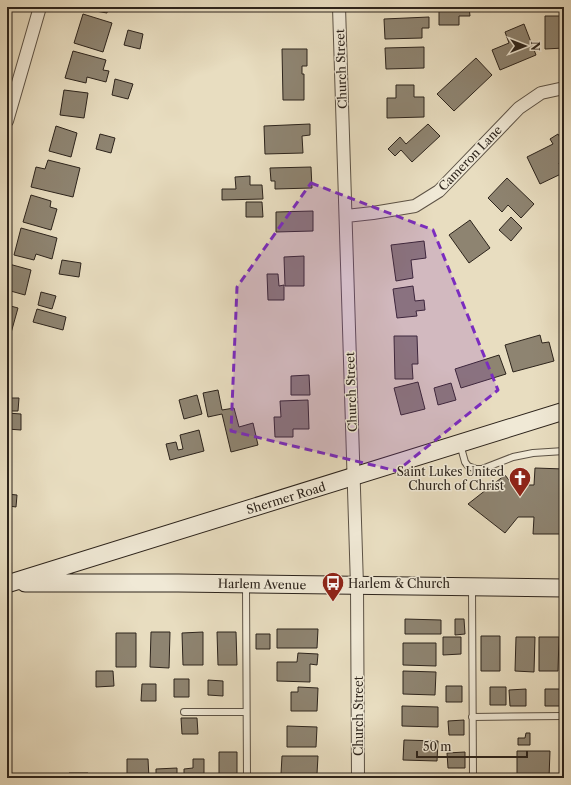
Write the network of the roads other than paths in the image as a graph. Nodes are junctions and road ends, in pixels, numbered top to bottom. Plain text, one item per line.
1 (40, 7) edge
2 (339, 7) edge
3 (564, 88) edge
4 (7, 121) edge
5 (346, 216) junction
6 (564, 411) edge
7 (460, 444) junction
8 (564, 451) edge
9 (354, 476) junction
10 (8, 584) edge
11 (246, 584) junction
12 (357, 586) junction
13 (472, 587) junction
14 (564, 588) edge
15 (184, 712) dead end
16 (246, 712) junction
17 (564, 716) edge
18 (472, 717) junction
19 (247, 778) edge
20 (358, 778) edge
21 (473, 778) edge

1 - 4 street
2 - 5 street, Church Street
3 - 5 street, Cameron Lane
5 - 9 street, Church Street
6 - 7 main road, Shermer Road
7 - 8 lane
7 - 9 main road, Shermer Road
9 - 10 main road, Shermer Road
9 - 12 street, Church Street
10 - 11 main road, Harlem Avenue
11 - 12 main road, Harlem Avenue
11 - 16 lane
12 - 13 main road, Harlem Avenue
12 - 20 street, Church Street
13 - 14 main road, Harlem Avenue
13 - 18 lane
15 - 16 lane
16 - 19 lane
17 - 18 lane
18 - 21 lane

